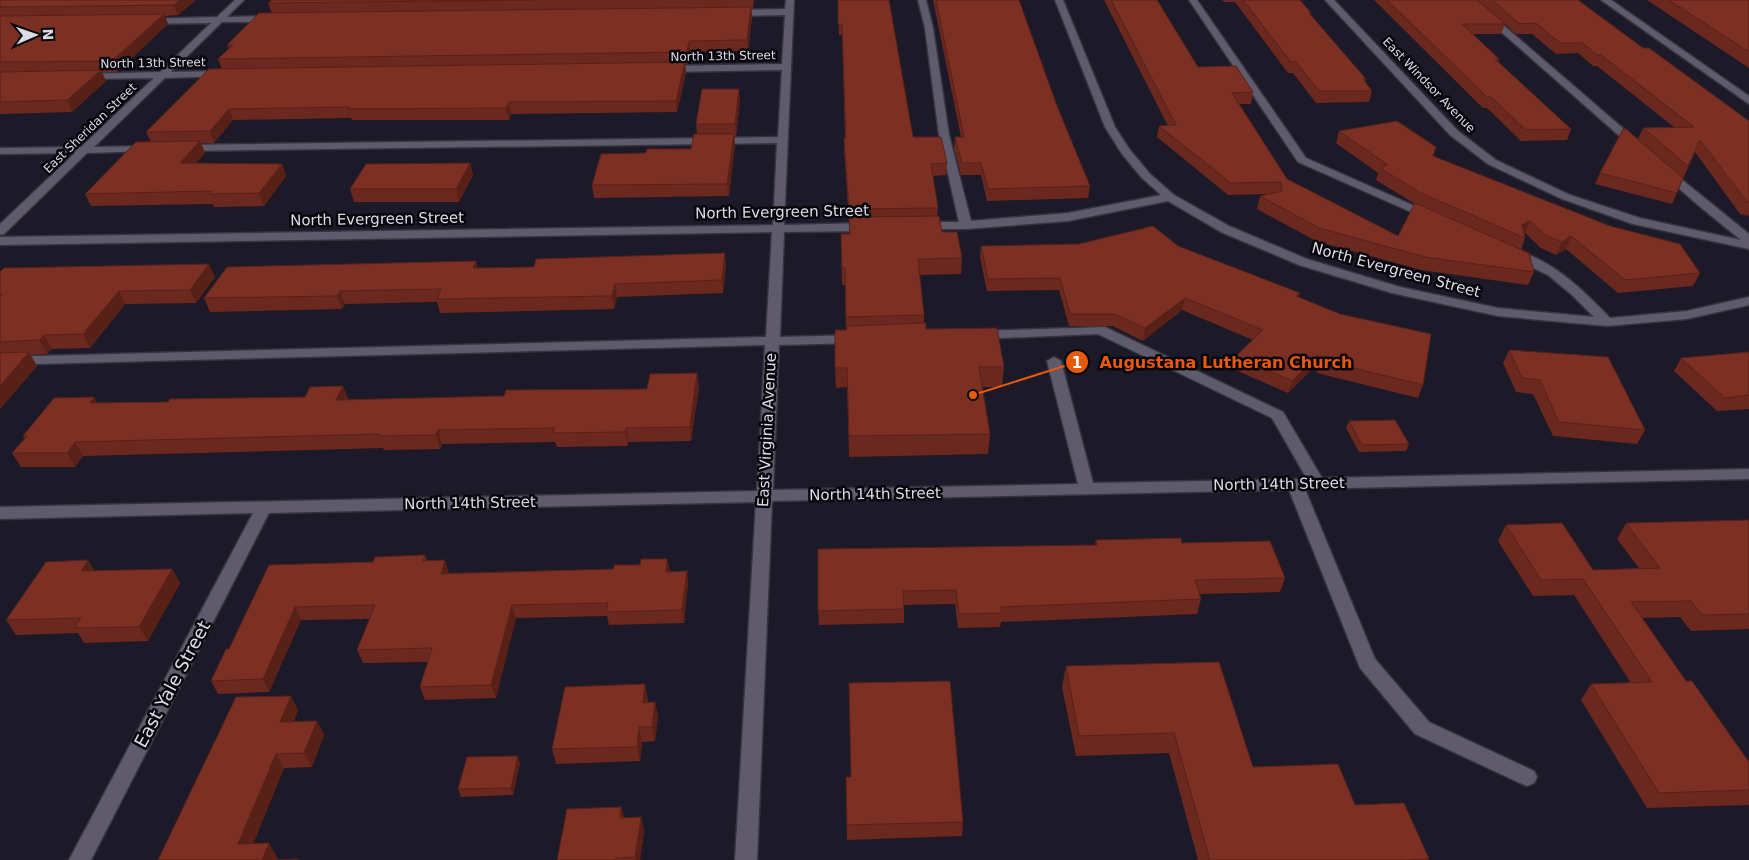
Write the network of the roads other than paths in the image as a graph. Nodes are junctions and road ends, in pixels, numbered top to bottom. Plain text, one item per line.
1 (240, 0) edge
2 (922, 0) edge
3 (1059, 0) edge
4 (1193, 0) edge
5 (1329, 0) edge
6 (1469, 0) edge
7 (1606, 0) edge
8 (790, 6) edge
9 (722, 13) edge
10 (286, 19) edge
11 (219, 20) junction
12 (134, 21) edge
13 (786, 67) junction
14 (652, 69) edge
15 (234, 74) edge
16 (163, 75) junction
17 (78, 76) edge
18 (1749, 101) edge
19 (782, 140) junction
20 (176, 148) edge
21 (157, 149) edge
22 (85, 150) junction
23 (0, 151) edge
24 (1644, 152) edge
25 (1658, 164) edge
26 (1170, 197) junction
27 (1439, 220) edge
28 (966, 225) junction
29 (877, 226) edge
30 (907, 226) edge
31 (778, 228) junction
32 (0, 231) edge
33 (1749, 240) edge
34 (0, 241) edge
35 (1749, 245) edge
36 (1500, 248) edge
37 (1749, 301) edge
38 (1607, 322) junction
39 (964, 336) edge
40 (867, 339) edge
41 (772, 342) junction
42 (0, 361) edge
43 (1054, 361) dead end
44 (1749, 474) edge
45 (1317, 483) junction
46 (1295, 484) junction
47 (1086, 489) junction
48 (764, 496) junction
49 (264, 507) junction
50 (0, 513) edge
51 (1527, 777) dead end
52 (80, 860) edge
53 (746, 860) edge

1 - 11 street, East Sheridan Street
2 - 28 street
3 - 26 street, North Evergreen Street
4 - 27 street
5 - 35 street, East Windsor Avenue
6 - 24 street
7 - 18 street
8 - 9 street
8 - 13 street, East Virginia Avenue
10 - 11 street
11 - 12 street
11 - 16 street, East Sheridan Street
13 - 14 street, North 13th Street
13 - 19 street, East Virginia Avenue
15 - 16 street, North 13th Street
16 - 17 street, North 13th Street
16 - 22 street, East Sheridan Street
19 - 20 street
19 - 31 street, East Virginia Avenue
21 - 22 street
22 - 23 street
22 - 32 street, East Sheridan Street
25 - 33 street
26 - 28 street
26 - 38 street, North Evergreen Street
28 - 30 street
29 - 31 street, North Evergreen Street
31 - 34 street, North Evergreen Street
31 - 41 street, East Virginia Avenue
36 - 38 street
37 - 38 street, North Evergreen Street
39 - 45 street
40 - 41 street
41 - 42 street
41 - 48 street, East Virginia Avenue
43 - 47 street
44 - 45 street, North 14th Street
45 - 46 street, North 14th Street
46 - 47 street, North 14th Street
46 - 51 street
47 - 48 street, North 14th Street
48 - 49 street, North 14th Street
48 - 53 street, East Virginia Avenue
49 - 50 street, North 14th Street
49 - 52 street, East Yale Street

